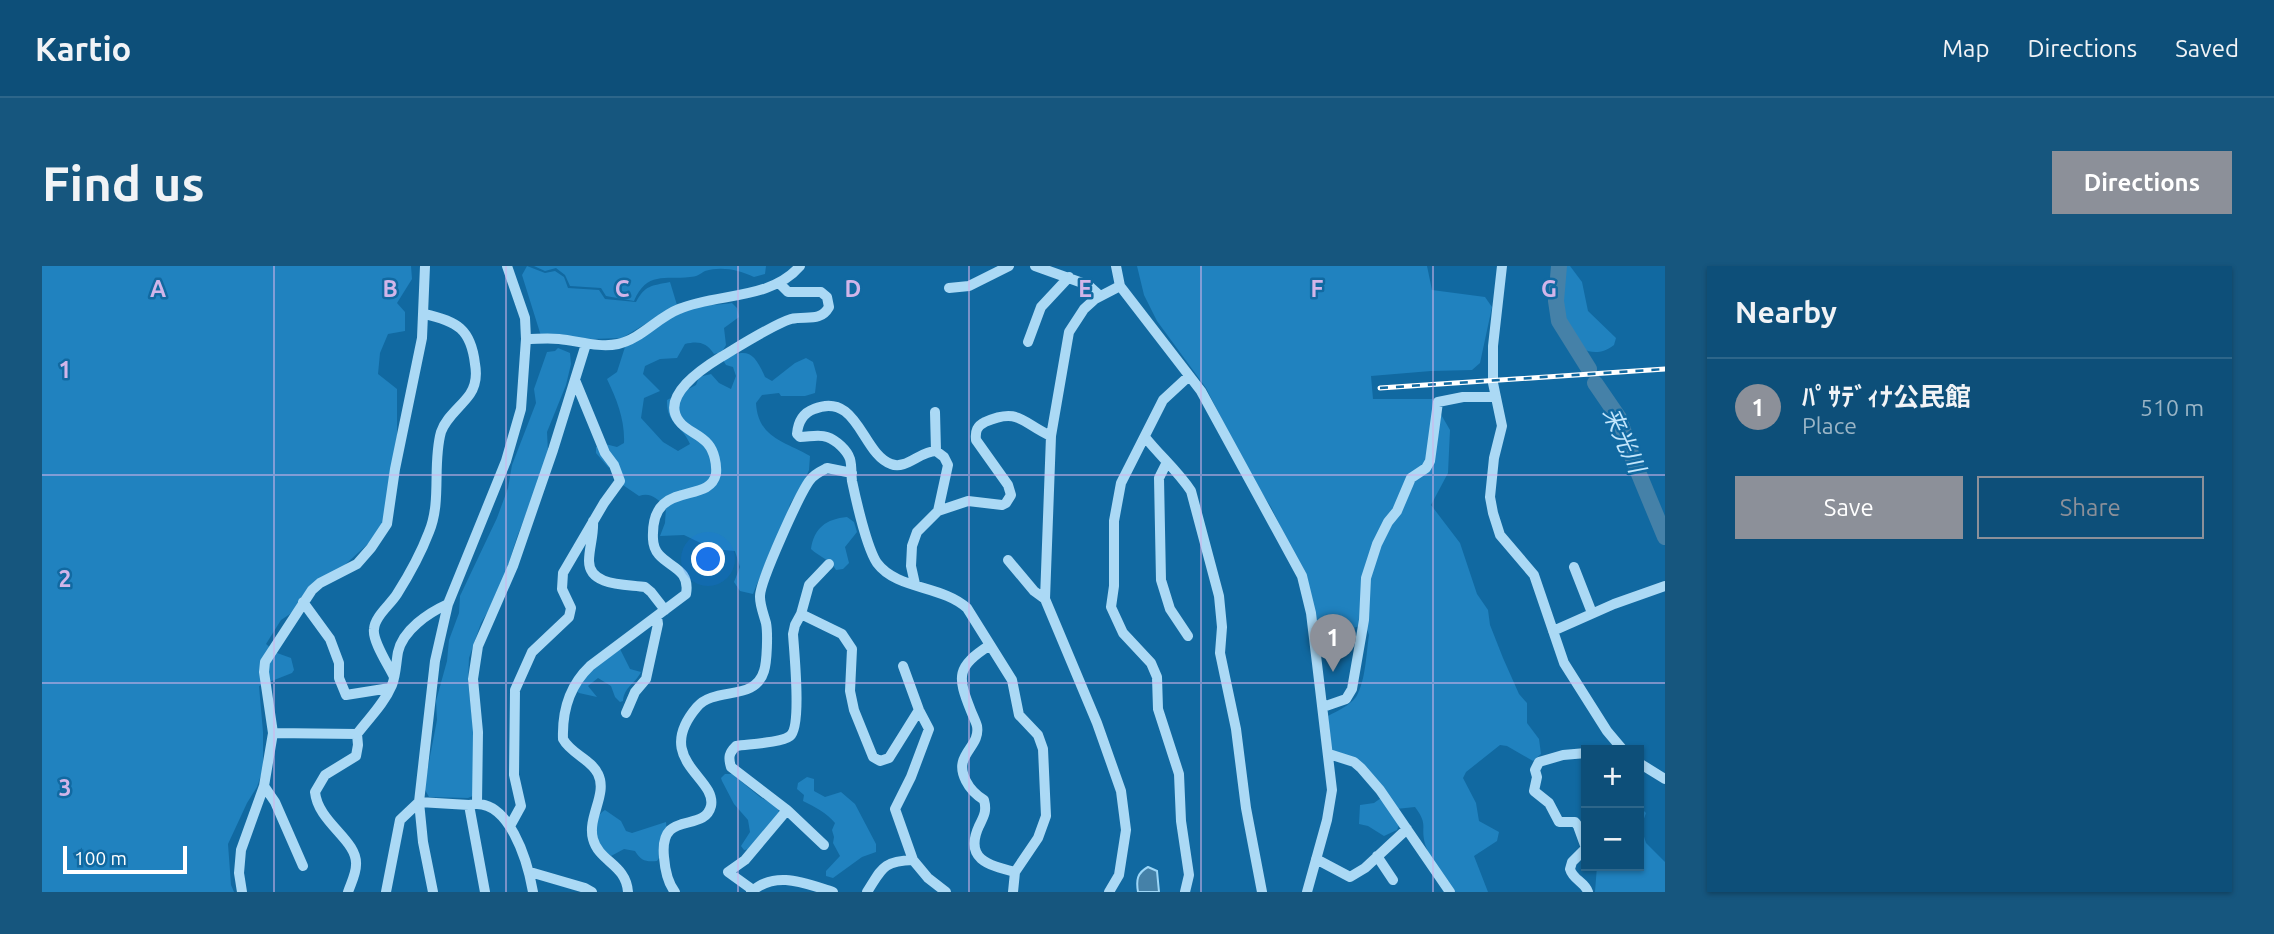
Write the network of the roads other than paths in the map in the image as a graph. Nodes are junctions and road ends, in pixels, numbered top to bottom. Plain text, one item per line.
1 (425, 266) edge
2 (507, 266) edge
3 (800, 266) edge
4 (1009, 266) edge
5 (1035, 266) edge
6 (1116, 266) edge
7 (1502, 266) edge
8 (1069, 277) junction
9 (779, 283) junction
10 (1120, 286) junction
11 (949, 288) dead end
12 (1100, 296) junction
13 (424, 314) junction
14 (526, 339) junction
15 (1028, 342) dead end
16 (586, 344) junction
17 (1189, 376) junction
18 (575, 380) junction
19 (1495, 397) junction
20 (934, 412) dead end
21 (1051, 436) junction
22 (1145, 437) junction
23 (936, 451) junction
24 (1166, 464) junction
25 (852, 472) junction
26 (938, 511) junction
27 (593, 521) junction
28 (1008, 560) dead end
29 (829, 564) dead end
30 (1574, 567) dead end
31 (915, 584) junction
32 (1665, 586) edge
33 (1045, 599) junction
34 (303, 602) junction
35 (448, 604) junction
36 (661, 613) junction
37 (1592, 613) junction
38 (801, 614) junction
39 (1553, 631) junction
40 (1188, 636) dead end
41 (990, 645) junction
42 (903, 666) dead end
43 (394, 677) junction
44 (390, 688) junction
45 (1323, 708) junction
46 (919, 710) junction
47 (626, 713) dead end
48 (273, 733) junction
49 (357, 734) junction
50 (1619, 745) edge
51 (1581, 753) edge
52 (1329, 754) junction
53 (1644, 766) edge
54 (1665, 779) edge
55 (264, 786) junction
56 (419, 802) junction
57 (473, 804) junction
58 (787, 810) junction
59 (510, 826) junction
60 (1407, 829) junction
61 (824, 845) dead end
62 (1377, 856) junction
63 (1316, 859) junction
64 (913, 860) junction
65 (303, 866) dead end
66 (530, 872) junction
67 (1015, 872) junction
68 (1393, 880) dead end
69 (578, 889) edge
70 (752, 891) edge
71 (242, 892) edge
72 (348, 892) edge
73 (386, 892) edge
74 (433, 892) edge
75 (485, 892) edge
76 (533, 892) edge
77 (592, 892) edge
78 (628, 892) edge
79 (675, 892) edge
80 (833, 892) edge
81 (867, 892) edge
82 (946, 892) edge
83 (1013, 892) edge
84 (1109, 892) edge
85 (1185, 892) edge
86 (1262, 892) edge
87 (1307, 892) edge
88 (1450, 892) edge
89 (1588, 892) edge

1 - 13 street
2 - 14 street
3 - 9 street
4 - 11 street
5 - 8 street
6 - 10 street
7 - 19 street
8 - 12 street
8 - 15 street
9 - 16 street
9 - 36 street
10 - 12 street
10 - 17 street
12 - 21 street
13 - 34 street
13 - 43 street
14 - 16 street
14 - 35 street
16 - 18 street
17 - 22 street
17 - 45 street
18 - 27 street
18 - 57 street
19 - 39 street
19 - 45 street
20 - 23 street
21 - 26 street
21 - 33 street
22 - 24 street
22 - 85 street
23 - 25 street
23 - 26 street
24 - 40 street
24 - 86 street
25 - 31 street
25 - 79 street
26 - 31 street
27 - 36 street
27 - 59 street
28 - 33 street
29 - 38 street
30 - 37 street
31 - 41 street
32 - 37 street
33 - 84 street
34 - 44 street
34 - 48 street
35 - 43 street
35 - 56 street
36 - 47 street
36 - 78 street
37 - 39 street
38 - 46 street
38 - 58 street
39 - 50 street
41 - 67 street
41 - 67 street
42 - 46 street
43 - 44 street
44 - 49 street
45 - 52 street
46 - 64 street
48 - 49 street
48 - 55 street
49 - 72 street
51 - 89 street
52 - 60 street
52 - 63 street
53 - 54 street
55 - 65 street
55 - 71 street
56 - 57 street
56 - 73 street
56 - 74 street
57 - 59 street
57 - 75 street
58 - 61 street
58 - 70 street
59 - 66 street
60 - 62 street
60 - 88 street
62 - 63 street
62 - 68 street
63 - 87 street
64 - 81 street
64 - 82 street
66 - 69 street
66 - 76 street
67 - 83 street
69 - 77 street
70 - 80 street

